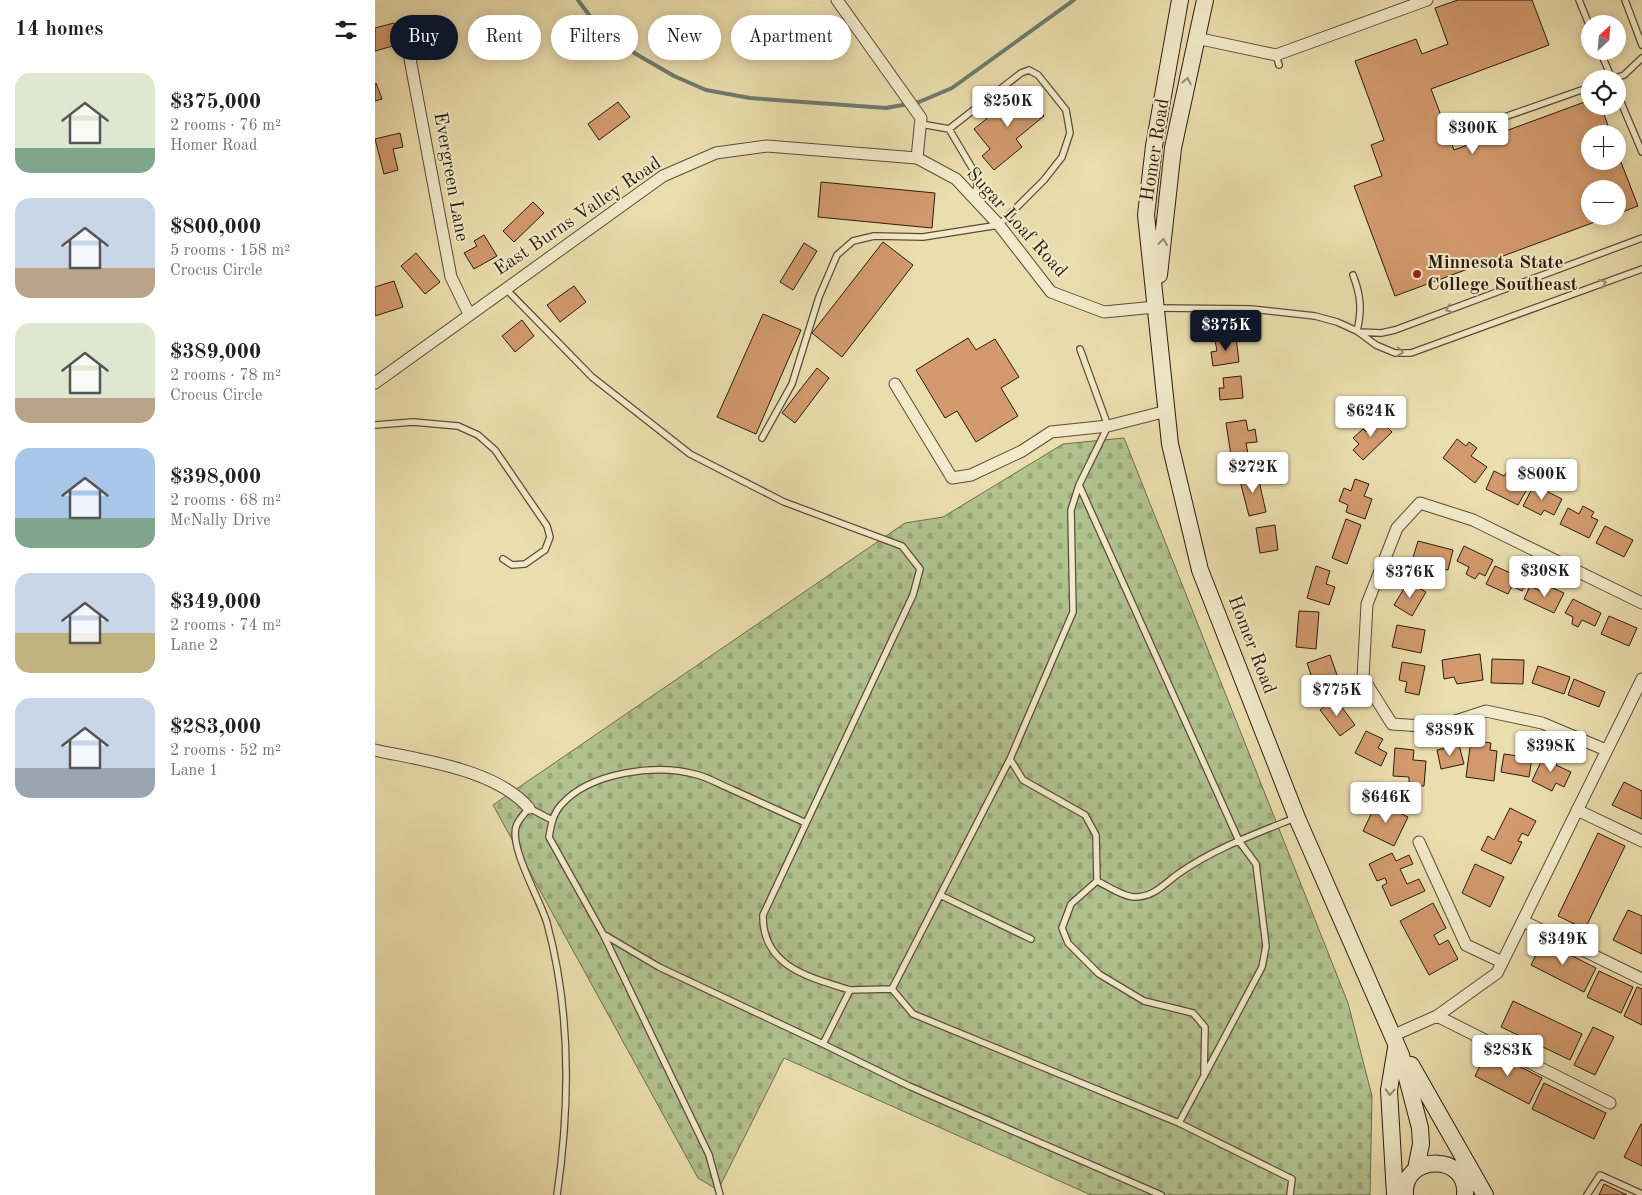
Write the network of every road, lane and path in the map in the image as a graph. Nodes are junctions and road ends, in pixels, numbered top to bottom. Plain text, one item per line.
1 (837, 0) edge
2 (1427, 0) edge
3 (1579, 0) edge
4 (1625, 0) edge
5 (1204, 4) edge
6 (1179, 5) edge
7 (1585, 15) edge
8 (1196, 38) junction
9 (1642, 45) edge
10 (1642, 58) edge
11 (410, 60) edge
12 (1626, 71) edge
13 (1581, 90) edge
14 (1626, 114) edge
15 (921, 121) junction
16 (1476, 127) dead end
17 (949, 129) junction
18 (1642, 152) edge
19 (917, 158) junction
20 (973, 198) junction
21 (999, 225) junction
22 (1642, 238) edge
23 (1642, 269) edge
24 (1353, 275) dead end
25 (505, 288) junction
26 (1155, 308) junction
27 (469, 314) junction
28 (1357, 332) junction
29 (1080, 349) dead end
30 (375, 383) edge
31 (895, 384) dead end
32 (1167, 412) junction
33 (375, 425) edge
34 (1108, 426) junction
35 (762, 438) dead end
36 (1079, 485) junction
37 (503, 559) dead end
38 (1642, 603) edge
39 (1642, 679) edge
40 (1637, 701) edge
41 (375, 750) edge
42 (1606, 750) junction
43 (1010, 759) junction
44 (529, 808) junction
45 (1577, 810) junction
46 (1297, 818) junction
47 (552, 820) junction
48 (806, 823) junction
49 (1239, 841) junction
50 (1642, 841) edge
51 (1419, 842) dead end
52 (1097, 881) junction
53 (940, 895) junction
54 (1523, 921) junction
55 (603, 934) junction
56 (1031, 939) dead end
57 (1502, 962) junction
58 (1642, 979) edge
59 (892, 989) junction
60 (850, 990) junction
61 (1437, 1016) junction
62 (1394, 1040) junction
63 (823, 1044) junction
64 (1204, 1076) junction
65 (1419, 1082) junction
66 (1610, 1103) dead end
67 (1179, 1123) junction
68 (1453, 1167) junction
69 (1416, 1169) junction
70 (1467, 1191) edge
71 (1642, 1194) edge
72 (557, 1195) edge
73 (720, 1195) edge
74 (1161, 1195) edge
75 (1290, 1195) edge
76 (1395, 1195) edge
77 (1405, 1195) edge
78 (1485, 1195) edge
79 (1587, 1195) edge

1 - 15 street
2 - 8 street
3 - 7 lane
4 - 9 lane
5 - 8 street, Homer Road
6 - 26 street, Homer Road
26 -> 8 street, Homer Road
10 - 12 lane
11 - 27 street, Evergreen Lane
13 - 16 lane
14 - 18 lane
15 - 17 lane
15 - 19 street
17 - 20 lane
17 - 21 lane
19 - 20 street, Sugar Loaf Road
19 - 25 street, East Burns Valley Road
20 - 21 street, Sugar Loaf Road
21 - 26 street, Sugar Loaf Road
21 - 35 lane
22 -> 28 lane
28 -> 23 lane
24 - 28 lane
25 - 27 street, East Burns Valley Road
25 - 48 lane
26 - 28 lane
26 - 32 street, Homer Road
27 - 30 street, East Burns Valley Road
29 - 34 lane
31 - 34 street
32 - 34 street
32 - 46 street, Homer Road
33 - 37 lane
34 - 36 lane
36 - 43 lane
36 - 49 lane
38 - 42 street
39 - 40 street
40 - 42 street
41 - 44 street
42 - 45 street
43 - 52 lane
43 - 53 lane
44 - 47 lane
44 - 72 lane
45 - 50 street
45 - 54 street
46 - 49 lane
46 - 62 street, Homer Road
47 - 48 lane
47 - 55 lane
48 - 60 lane
49 - 52 lane
49 - 64 lane
51 - 57 street
52 - 64 lane
53 - 56 lane
53 - 59 lane
54 - 57 street
54 - 58 street
55 - 63 lane
55 - 73 lane
57 - 61 street
59 - 60 lane
59 - 67 lane
60 - 63 lane
61 - 62 street
61 - 66 street
62 - 65 street, Homer Road
62 - 69 street, Homer Road
62 -> 76 street
63 - 74 lane
64 - 67 lane
65 - 68 street, Homer Road
65 - 78 street, Homer Road
67 - 75 lane
68 - 69 street
68 - 70 street, Homer Road
69 - 77 street, Homer Road
71 - 79 lane

